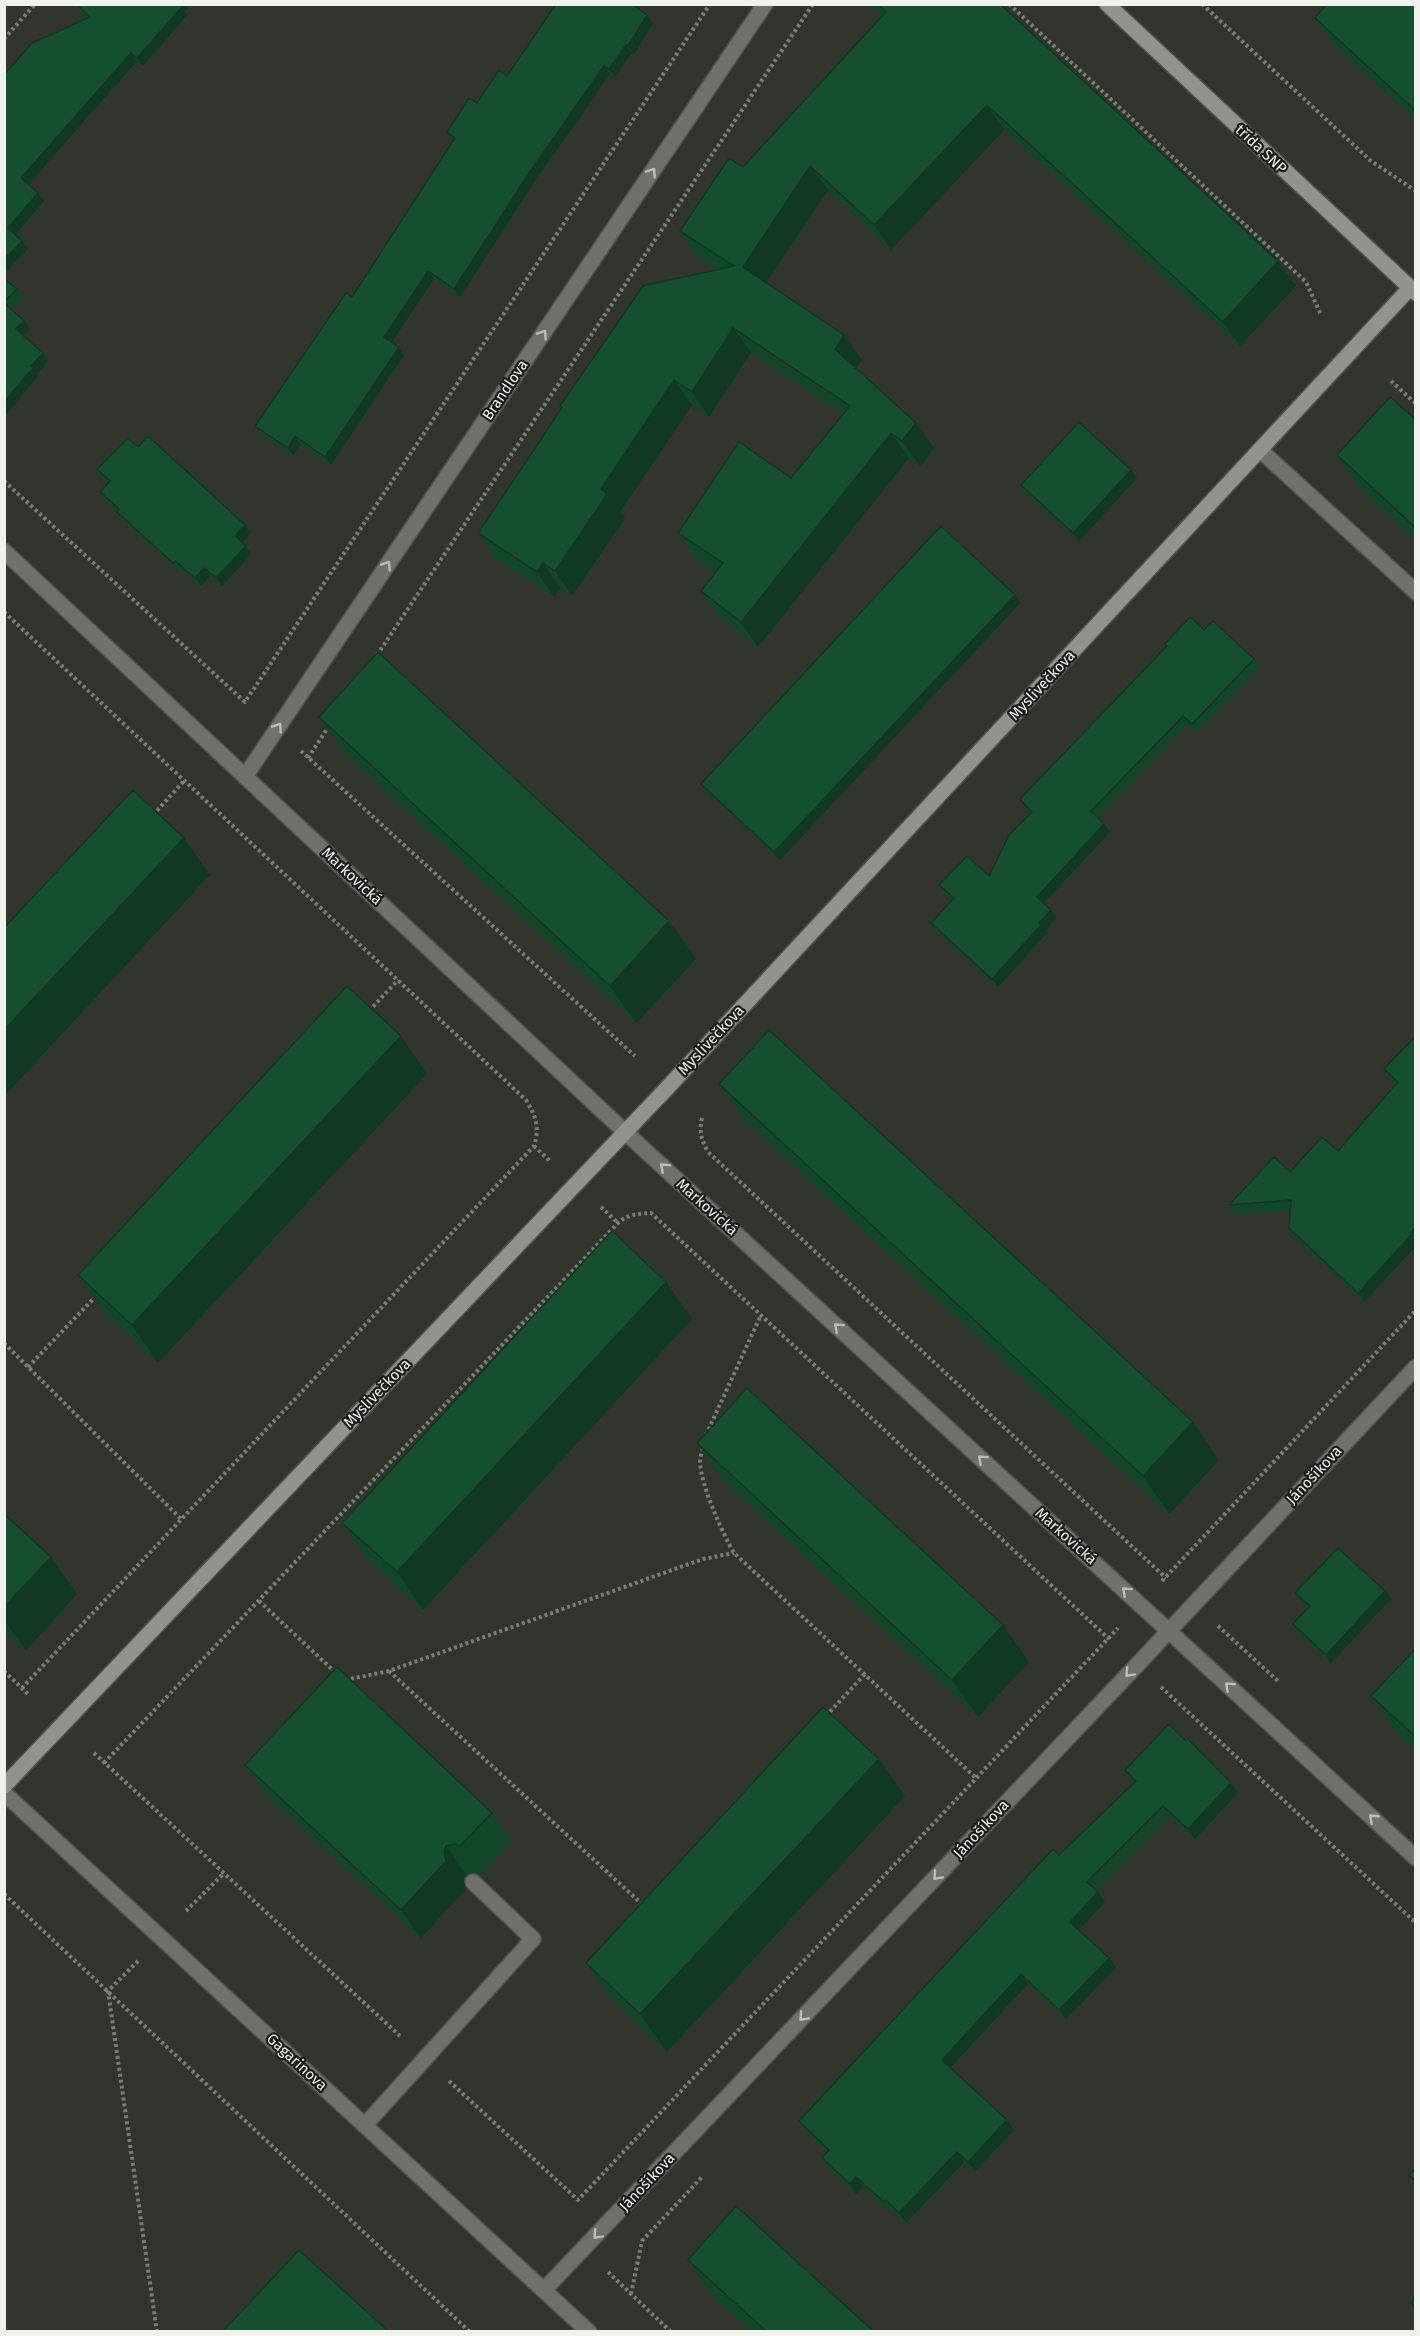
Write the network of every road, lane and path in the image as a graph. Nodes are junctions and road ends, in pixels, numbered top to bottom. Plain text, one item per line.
1 (35, 4) edge
2 (710, 4) edge
3 (765, 4) edge
4 (813, 4) edge
5 (1009, 4) edge
6 (1107, 4) edge
7 (1202, 4) edge
8 (4, 39) edge
9 (1416, 191) edge
10 (1414, 288) edge
11 (1321, 315) dead end
12 (1391, 381) dead end
13 (1416, 404) edge
14 (1260, 450) junction
15 (4, 481) edge
16 (4, 551) edge
17 (1416, 592) edge
18 (4, 612) edge
19 (375, 659) edge
20 (335, 718) edge
21 (246, 775) junction
22 (184, 782) junction
23 (153, 815) edge
24 (398, 980) junction
25 (365, 1015) edge
26 (635, 1056) dead end
27 (702, 1118) dead end
28 (625, 1132) junction
29 (534, 1146) junction
30 (555, 1165) dead end
31 (596, 1202) dead end
32 (618, 1223) junction
33 (102, 1290) edge
34 (1416, 1310) edge
35 (761, 1316) junction
36 (4, 1343) edge
37 (28, 1367) junction
38 (1416, 1367) edge
39 (182, 1520) junction
40 (734, 1553) junction
41 (1165, 1577) junction
42 (259, 1600) junction
43 (1140, 1604) junction
44 (1194, 1604) junction
45 (1218, 1625) dead end
46 (1169, 1630) junction
47 (1108, 1638) junction
48 (4, 1671) edge
49 (389, 1671) junction
50 (865, 1674) junction
51 (1160, 1686) dead end
52 (22, 1688) junction
53 (29, 1695) dead end
54 (825, 1717) edge
55 (94, 1753) dead end
56 (104, 1763) junction
57 (977, 1779) junction
58 (4, 1786) edge
59 (4, 1793) edge
60 (1416, 1858) edge
61 (224, 1873) junction
62 (473, 1882) dead end
63 (4, 1894) edge
64 (647, 1908) edge
65 (186, 1911) dead end
66 (1416, 1923) edge
67 (140, 1958) dead end
68 (108, 1991) junction
69 (425, 2059) junction
70 (365, 2125) junction
71 (584, 2249) junction
72 (544, 2290) junction
73 (157, 2331) edge
74 (470, 2331) edge
75 (590, 2331) edge
76 (671, 2331) edge

1 - 8 path
2 - 15 path
21 -> 3 street, Brandlova
4 - 19 path
5 - 11 path
6 - 10 street, třída SNP
7 - 9 path
10 - 14 street, Myslivečkova
12 - 13 path
14 - 17 street
14 - 28 street, Myslivečkova
16 - 21 street, Markovická
18 - 22 path
20 - 26 path
21 - 28 street, Markovická
22 - 23 path
22 - 24 path
24 - 25 path
24 - 29 path
27 - 41 path
43 -> 28 street, Markovická
28 - 58 street, Myslivečkova
29 - 30 path
29 - 39 path
31 - 32 path
32 - 35 path
32 - 42 path
33 - 37 path
34 - 41 path
35 - 40 path
35 - 47 path
36 - 37 path
37 - 39 path
38 - 44 street, Jánošíkova
39 - 52 path
40 - 49 path
40 - 50 path
41 - 43 path
41 - 44 path
42 - 49 path
42 - 56 path
43 - 46 street, Markovická
43 - 47 path
44 - 45 path
44 - 46 street, Jánošíkova
60 -> 46 street, Markovická
46 -> 71 street, Jánošíkova
47 - 57 path
48 - 52 path
49 - 64 path
50 - 54 path
50 - 57 path
51 - 66 path
52 - 53 path
55 - 56 path
56 - 61 path
57 - 69 path
59 - 70 street, Gagarinova
61 - 65 path
61 - 69 path
62 - 69 street
63 - 68 path
67 - 68 path
68 - 73 path
68 - 74 path
69 - 70 street
70 - 72 street, Gagarinova
71 - 72 street, Jánošíkova
71 - 76 path
72 - 75 street, Gagarinova

